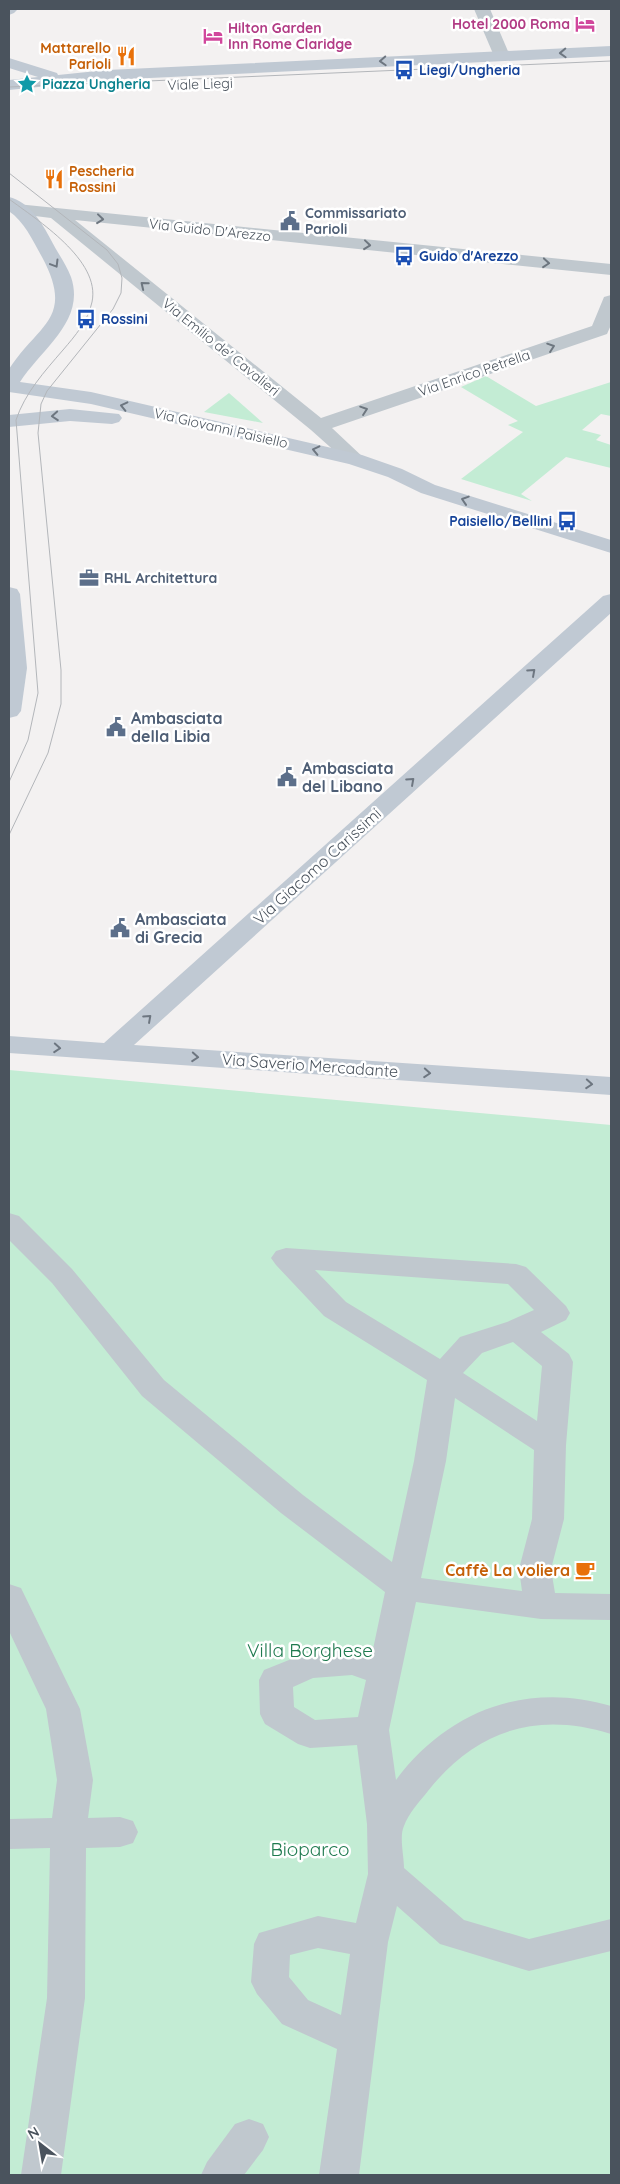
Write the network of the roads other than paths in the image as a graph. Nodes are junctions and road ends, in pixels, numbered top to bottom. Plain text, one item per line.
1 (482, 9) edge
2 (611, 51) edge
3 (502, 56) junction
4 (9, 63) edge
5 (611, 66) edge
6 (67, 79) junction
7 (15, 85) edge
8 (13, 206) edge
9 (58, 215) junction
10 (611, 269) edge
11 (611, 301) edge
12 (9, 385) edge
13 (9, 421) edge
14 (318, 426) junction
15 (355, 459) junction
16 (428, 488) junction
17 (611, 547) edge
18 (9, 594) edge
19 (611, 601) edge
20 (9, 711) edge
21 (9, 1045) edge
22 (111, 1051) junction
23 (611, 1086) edge
24 (9, 1223) edge
25 (518, 1330) junction
26 (443, 1375) junction
27 (550, 1445) junction
28 (403, 1588) junction
29 (9, 1598) edge
30 (541, 1606) junction
31 (611, 1607) edge
32 (383, 1674) junction
33 (611, 1720) edge
34 (372, 1730) junction
35 (385, 1824) junction
36 (120, 1832) dead end
37 (68, 1833) junction
38 (9, 1834) edge
39 (386, 1874) junction
40 (611, 1935) edge
41 (370, 1942) junction
42 (357, 2040) junction
43 (249, 2137) dead end
44 (41, 2175) edge
45 (221, 2175) edge
46 (339, 2175) edge

1 - 3 street
2 -> 3 street, Viale Liegi
3 -> 6 street, Viale Liegi
4 - 6 street
5 - 7 street, Viale Liegi
6 - 7 street, Viale Liegi
8 - 9 street, Via Guido D'Arezzo
8 -> 12 street
9 -> 10 street, Via Guido D'Arezzo
14 -> 9 street, Via Emilio de' Cavalieri
14 -> 11 street, Via Enrico Petrella
15 -> 12 street, Via Giovanni Paisiello
16 -> 13 street, Via Giovanni Paisiello
14 - 15 street, Via Emilio de' Cavalieri
15 - 16 street, Via Giovanni Paisiello
17 -> 16 street, Via Giovanni Paisiello
18 - 20 street
22 -> 19 street, Via Giacomo Carissimi
21 -> 22 street, Via Saverio Mercadante
22 -> 23 street, Via Saverio Mercadante
24 - 28 street
25 - 26 street
25 - 26 street
25 - 27 street
26 - 27 street
26 - 28 street
27 - 30 street
28 - 30 street
28 - 32 street
29 - 37 street
30 - 31 street
32 - 34 street
32 - 34 street
33 - 35 street
34 - 35 street
35 - 39 street
36 - 37 street
37 - 38 street
37 - 44 street
39 - 40 street
39 - 41 street
41 - 42 street
41 - 42 street
42 - 46 street
43 - 45 street

